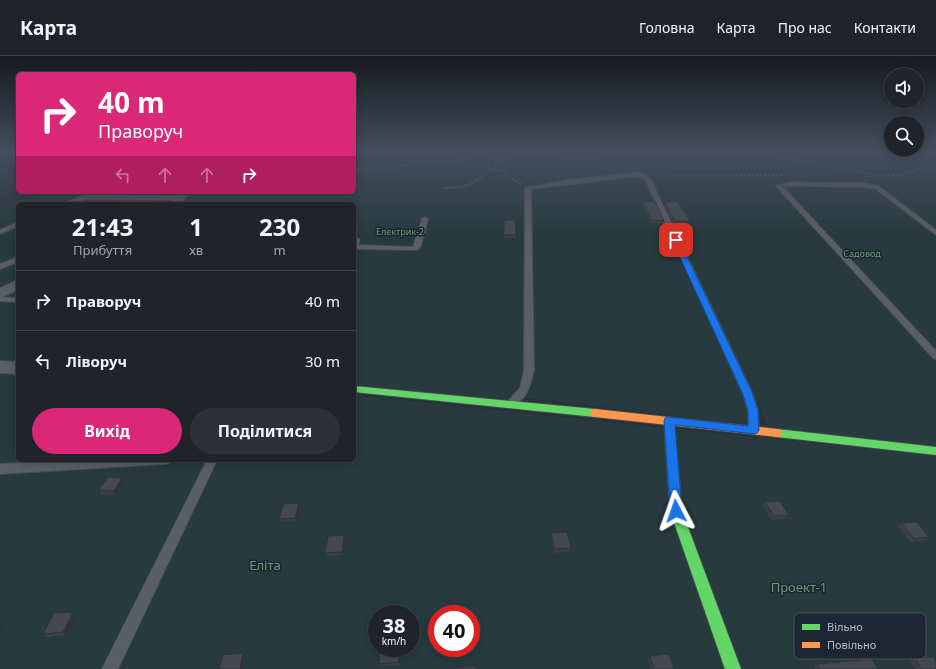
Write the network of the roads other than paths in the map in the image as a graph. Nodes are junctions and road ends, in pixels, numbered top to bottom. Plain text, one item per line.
1 (579, 181) edge
2 (648, 181) edge
3 (180, 198) edge
4 (71, 202) edge
5 (425, 219) dead end
6 (16, 225) edge
7 (0, 232) edge
8 (936, 233) edge
9 (356, 248) edge
10 (16, 260) edge
11 (0, 267) edge
12 (16, 285) edge
13 (0, 294) edge
14 (0, 299) edge
15 (16, 300) edge
16 (936, 356) edge
17 (0, 367) edge
18 (16, 368) edge
19 (356, 389) edge
20 (510, 404) junction
21 (669, 421) junction
22 (754, 430) junction
23 (936, 451) edge
24 (128, 462) edge
25 (211, 462) edge
26 (0, 469) edge
27 (110, 669) edge
28 (733, 669) edge

1 - 20 lane
2 - 22 lane
3 - 4 lane
5 - 9 lane
6 - 7 lane
8 - 16 lane
10 - 11 lane
12 - 13 street
14 - 15 lane
17 - 18 street
19 - 20 street
20 - 21 street
21 - 22 street
21 - 28 street
22 - 23 street
24 - 26 lane
25 - 27 lane

